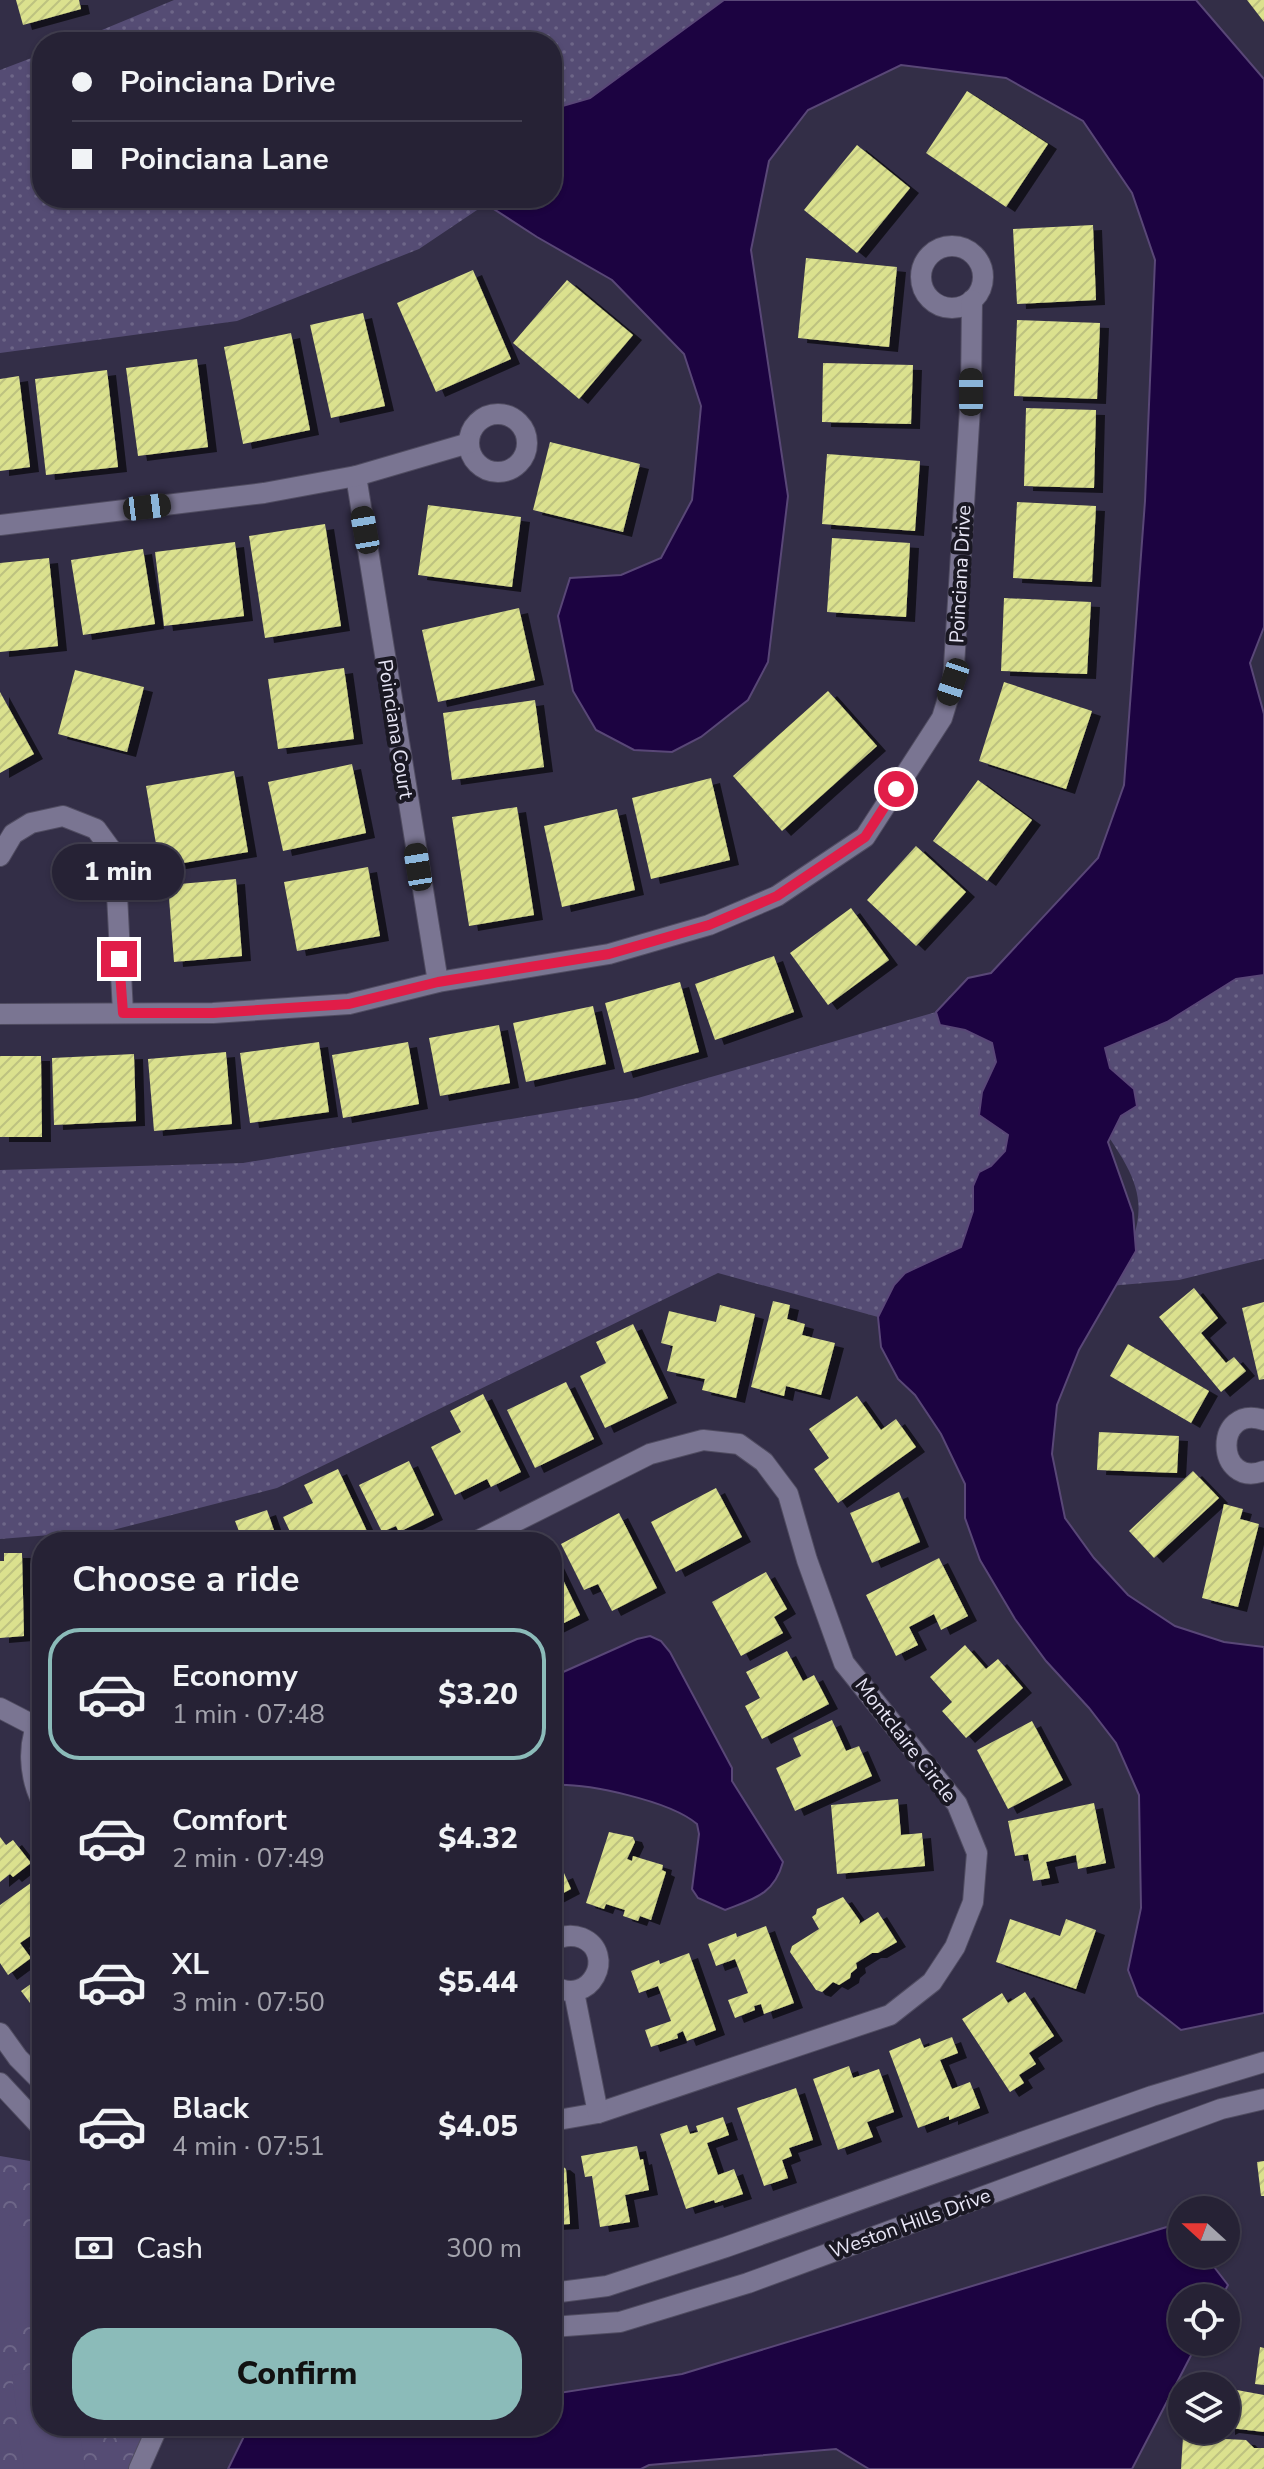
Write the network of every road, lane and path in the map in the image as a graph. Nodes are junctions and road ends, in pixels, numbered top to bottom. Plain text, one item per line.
1 (972, 300) dead end
2 (469, 443) dead end
3 (356, 476) junction
4 (0, 525) edge
5 (0, 856) edge
6 (438, 982) junction
7 (123, 1013) junction
8 (0, 1014) edge
9 (1264, 1420) edge
10 (1264, 1471) edge
11 (495, 1532) edge
12 (0, 1708) edge
13 (32, 1719) edge
14 (32, 1749) edge
15 (32, 1769) edge
16 (562, 1937) edge
17 (562, 1990) edge
18 (574, 1992) junction
19 (0, 2033) edge
20 (1264, 2062) edge
21 (32, 2072) edge
22 (0, 2083) edge
23 (1264, 2099) edge
24 (598, 2113) junction
25 (32, 2117) edge
26 (562, 2119) edge
27 (562, 2292) edge
28 (562, 2326) edge
29 (154, 2436) edge
30 (139, 2469) edge

1 - 6 street, Poinciana Drive
2 - 3 street
3 - 4 street
3 - 6 street, Poinciana Court
5 - 7 street
6 - 7 street, Poinciana Drive
7 - 8 street, Poinciana Drive
9 - 10 street
11 - 24 street, Montclaire Circle
12 - 13 street
14 - 15 street
16 - 18 street
17 - 18 street
18 - 24 street
19 - 21 street
20 - 27 street, Weston Hills Drive
22 - 25 street
23 - 28 street, Weston Hills Drive
24 - 26 street, Montclaire Circle
29 - 30 street

